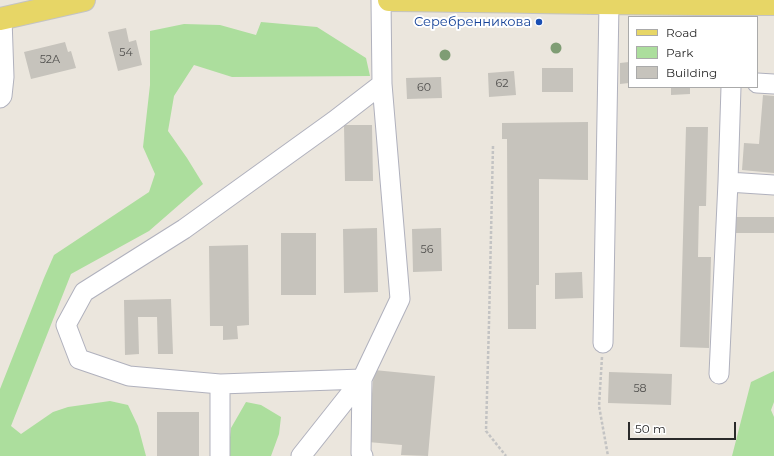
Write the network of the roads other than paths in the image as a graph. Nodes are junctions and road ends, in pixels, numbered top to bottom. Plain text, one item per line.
1 (84, 0) edge
2 (381, 0) edge
3 (389, 0) edge
4 (493, 0) edge
5 (704, 2) edge
6 (609, 4) junction
7 (774, 4) edge
8 (732, 11) edge
9 (1, 19) edge
10 (758, 83) edge
11 (382, 84) junction
12 (774, 84) edge
13 (731, 88) edge
14 (0, 98) edge
15 (728, 182) junction
16 (774, 185) edge
17 (602, 343) road end
18 (719, 374) dead end
19 (362, 379) junction
20 (220, 384) junction
21 (220, 456) edge
22 (301, 456) edge
23 (363, 456) edge

1 - 9 main road
2 - 11 lane
3 - 4 main road
4 - 6 main road
5 - 6 main road
5 - 8 main road
6 - 17 lane
7 - 8 main road
9 - 14 lane
10 - 12 lane
11 - 19 lane
11 - 20 lane
13 - 15 lane
15 - 16 lane
15 - 18 lane
19 - 20 lane
19 - 22 lane
19 - 23 lane
20 - 21 lane

